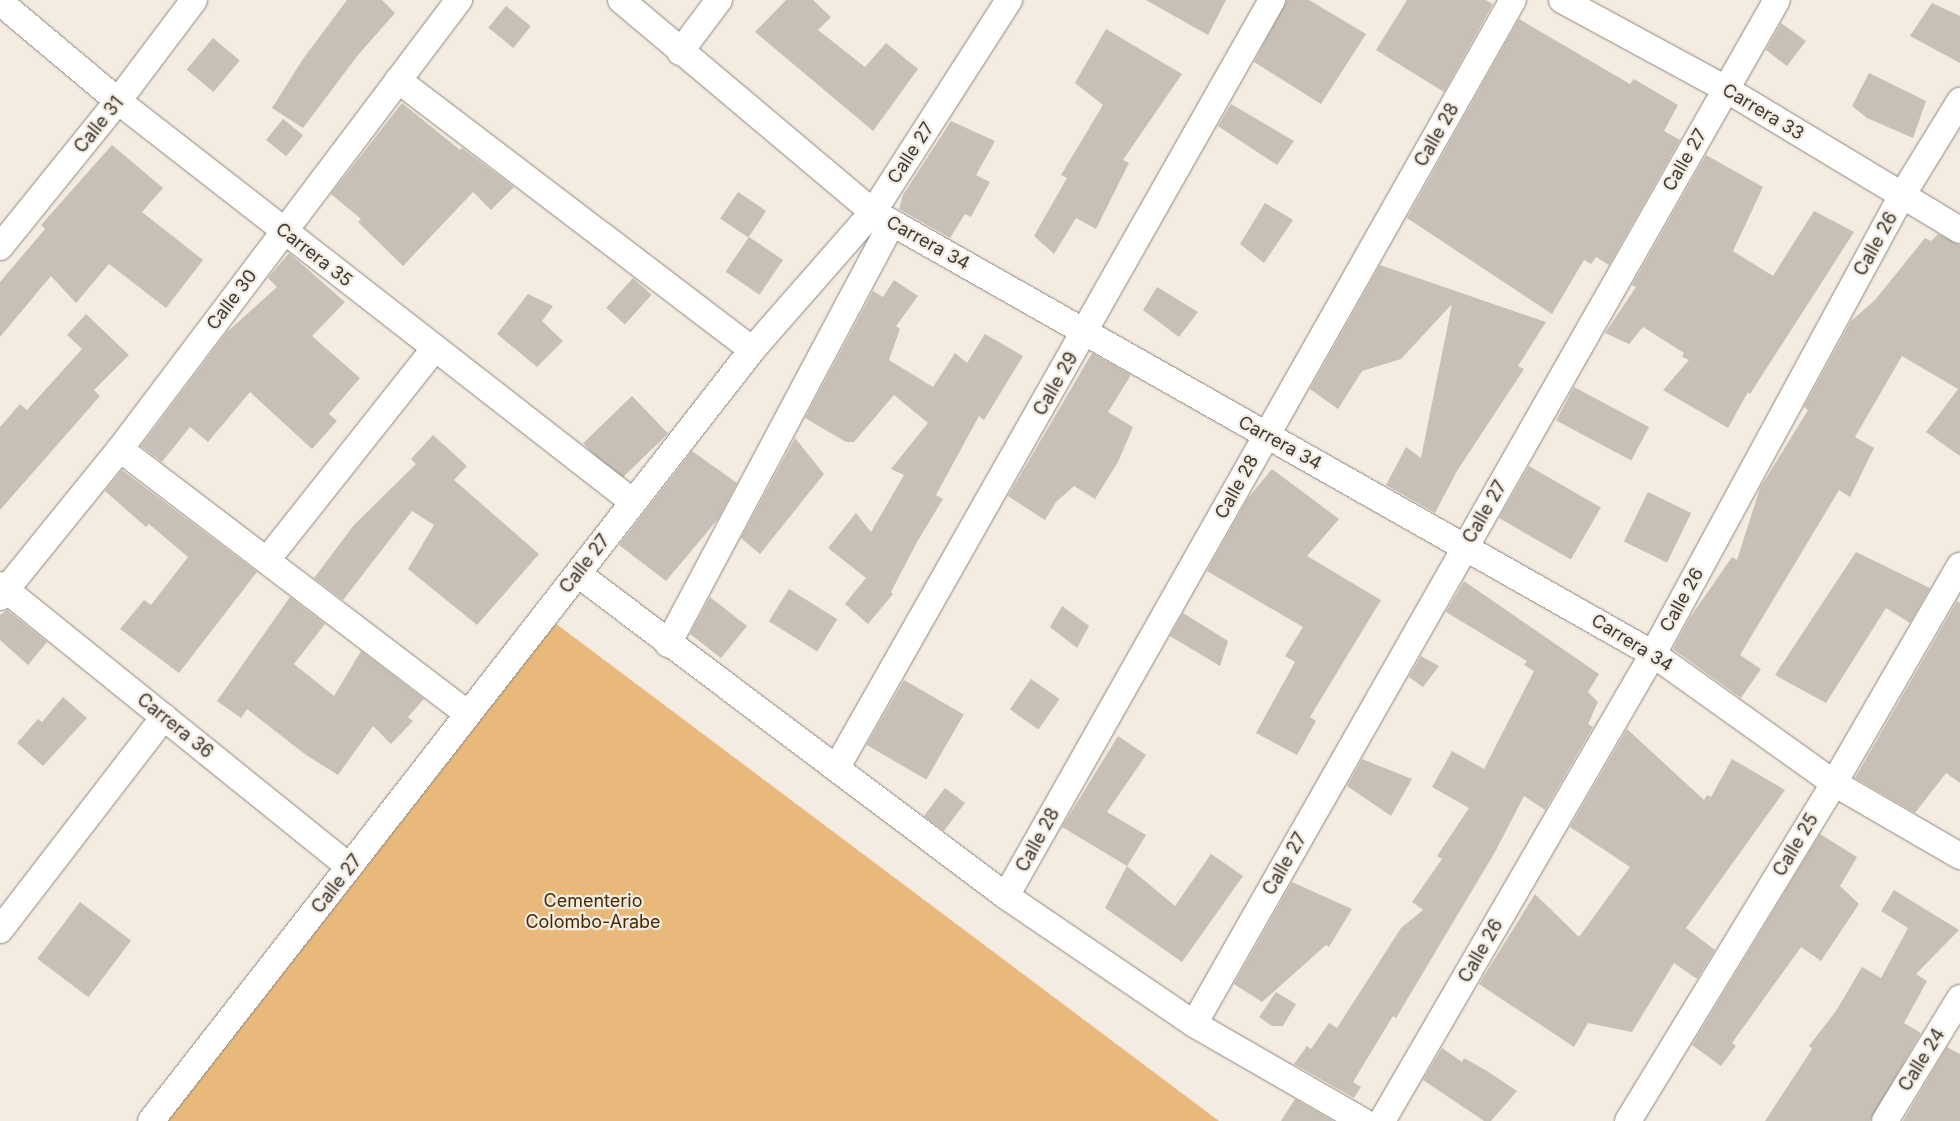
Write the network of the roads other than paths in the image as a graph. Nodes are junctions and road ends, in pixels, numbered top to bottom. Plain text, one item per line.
1 (194, 0) edge
2 (459, 0) edge
3 (621, 0) edge
4 (719, 0) edge
5 (1009, 0) edge
6 (1272, 0) edge
7 (1513, 0) edge
8 (1562, 0) edge
9 (1776, 0) edge
10 (0, 2) edge
11 (680, 52) junction
12 (398, 80) junction
13 (1726, 89) junction
14 (1960, 101) edge
15 (118, 102) junction
16 (1901, 198) junction
17 (883, 217) junction
18 (1960, 230) edge
19 (284, 231) junction
20 (0, 247) edge
21 (1086, 332) junction
22 (435, 348) junction
23 (752, 350) junction
24 (1266, 435) junction
25 (120, 449) junction
26 (633, 502) junction
27 (1466, 546) junction
28 (267, 560) junction
29 (1960, 566) edge
30 (578, 574) junction
31 (2, 591) edge
32 (668, 644) junction
33 (1653, 654) junction
34 (467, 713) junction
35 (164, 717) junction
36 (837, 767) junction
37 (1834, 783) junction
38 (1960, 856) edge
39 (350, 867) junction
40 (1006, 896) junction
41 (0, 930) edge
42 (1960, 998) edge
43 (1194, 1024) junction
44 (151, 1121) edge
45 (1362, 1121) edge
46 (1382, 1121) edge
47 (1628, 1121) edge
48 (1885, 1121) edge

1 - 15 street, Calle 31
2 - 12 street, Calle 30
3 - 11 street, Carrera 34
4 - 11 street
5 - 17 street, Calle 27
6 - 21 street, Calle 29
7 - 24 street, Calle 28
8 - 13 street, Carrera 33
9 - 13 street, Calle 27
10 - 15 street, Carrera 35
11 - 17 street, Carrera 34
12 - 19 street, Calle 30
12 - 23 street
13 - 16 street, Carrera 33
13 - 27 street, Calle 27
14 - 16 street, Calle 26
15 - 19 street, Carrera 35
15 - 20 street, Calle 31
16 - 18 street, Carrera 33
16 - 33 street, Calle 26
17 - 21 street, Carrera 34
17 - 23 street, Calle 27
17 - 32 street
19 - 22 street, Carrera 35
19 - 25 street, Calle 30
21 - 24 street, Carrera 34
21 - 36 street, Calle 29
22 - 26 street, Carrera 35
22 - 28 street
23 - 26 street, Calle 27
24 - 27 street, Carrera 34
24 - 40 street, Calle 28
25 - 28 street
25 - 31 street, Calle 30
26 - 30 street, Calle 27
27 - 33 street, Carrera 34
27 - 43 street, Calle 27
28 - 34 street
29 - 37 street, Calle 25
30 - 32 street
30 - 34 street, Calle 27
31 - 35 street, Carrera 36
32 - 36 street
33 - 37 street, Carrera 34
33 - 46 street, Calle 26
34 - 39 street, Calle 27
35 - 39 street, Carrera 36
35 - 41 street
36 - 40 street
37 - 38 street, Carrera 34
37 - 47 street, Calle 25
39 - 44 street, Calle 27
40 - 43 street
42 - 48 street, Calle 24
43 - 45 street

